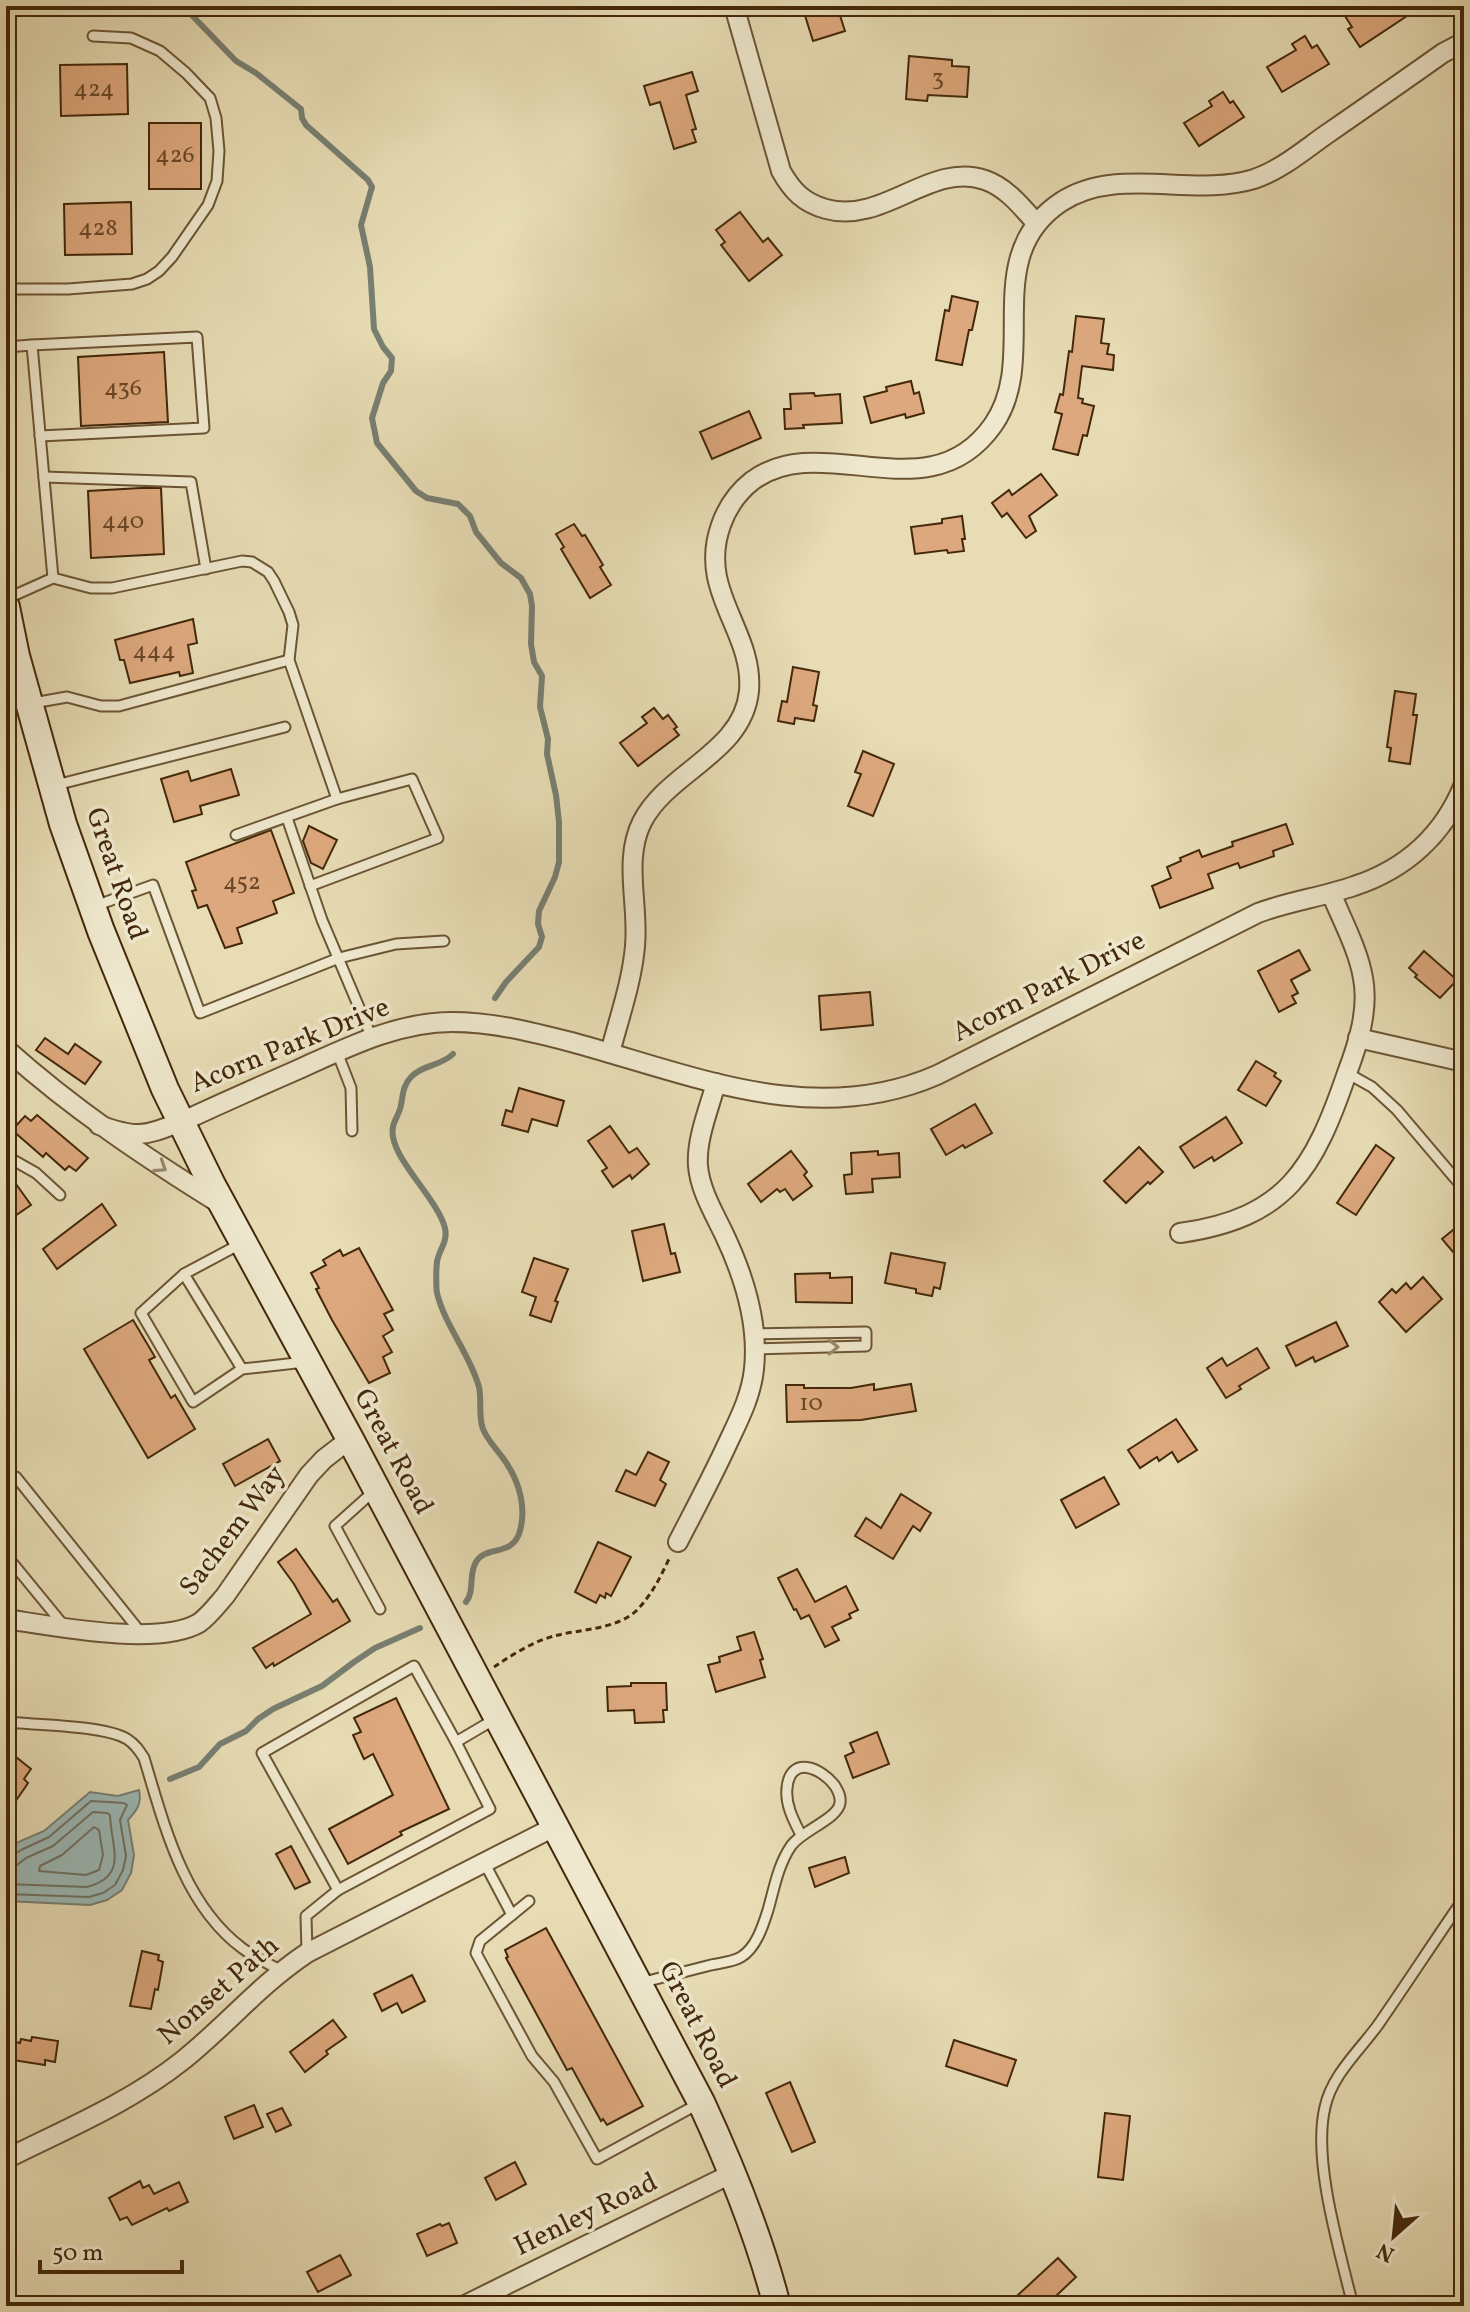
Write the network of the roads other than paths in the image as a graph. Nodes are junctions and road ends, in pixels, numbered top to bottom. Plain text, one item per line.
1 (734, 6) edge
2 (93, 36) dead end
3 (1464, 42) edge
4 (1036, 223) junction
5 (6, 289) edge
6 (32, 345) junction
7 (6, 347) edge
8 (40, 436) junction
9 (44, 477) junction
10 (1464, 539) edge
11 (1464, 563) edge
12 (206, 569) junction
13 (53, 578) junction
14 (6, 599) edge
15 (6, 607) edge
16 (289, 660) junction
17 (29, 704) junction
18 (285, 727) dead end
19 (1464, 784) edge
20 (52, 786) junction
21 (337, 799) junction
22 (287, 818) junction
23 (236, 835) dead end
24 (310, 886) junction
25 (1331, 893) junction
26 (92, 907) junction
27 (444, 941) dead end
28 (339, 958) junction
29 (372, 1038) junction
30 (1358, 1038) junction
31 (6, 1049) edge
32 (337, 1052) junction
33 (610, 1053) junction
34 (1464, 1062) edge
35 (1347, 1073) junction
36 (716, 1083) junction
37 (181, 1122) junction
38 (99, 1125) junction
39 (352, 1131) dead end
40 (6, 1156) edge
41 (1464, 1189) edge
42 (60, 1195) dead end
43 (224, 1207) junction
44 (1180, 1233) dead end
45 (244, 1242) junction
46 (184, 1274) junction
47 (754, 1342) junction
48 (308, 1362) junction
49 (242, 1369) junction
50 (350, 1439) junction
51 (6, 1486) edge
52 (377, 1489) junction
53 (678, 1542) road end
54 (6, 1555) edge
55 (380, 1609) dead end
56 (6, 1619) edge
57 (66, 1627) junction
58 (142, 1634) junction
59 (498, 1717) junction
60 (6, 1722) edge
61 (456, 1742) junction
62 (556, 1826) junction
63 (801, 1835) junction
64 (484, 1862) junction
65 (338, 1890) junction
66 (1464, 1898) edge
67 (529, 1901) dead end
68 (512, 1915) junction
69 (307, 1953) junction
70 (280, 1970) junction
71 (640, 1983) junction
72 (701, 2102) junction
73 (6, 2159) edge
74 (733, 2173) junction
75 (463, 2306) edge
76 (777, 2306) edge
77 (1353, 2306) edge

1 - 4 street
2 - 5 lane
3 - 4 street
4 - 33 street
6 - 7 lane
6 - 8 lane
6 - 8 lane
8 - 9 lane
9 - 12 lane
9 - 13 lane
10 - 11 street
12 - 13 lane
12 - 16 lane
13 - 14 lane
15 - 17 main road, Great Road
16 - 17 lane
16 - 21 lane
17 - 20 main road, Great Road
18 - 20 lane
19 - 25 street, Acorn Park Drive
20 - 26 main road, Great Road
21 - 22 lane
21 - 24 lane
22 - 23 lane
22 - 24 lane
24 - 28 lane
25 - 30 street
25 - 36 street, Acorn Park Drive
26 - 28 lane
26 - 37 main road, Great Road
27 - 28 lane
28 - 29 lane
29 - 32 street, Acorn Park Drive
29 - 33 street, Acorn Park Drive
30 - 34 street
30 - 35 street
31 - 38 street
32 - 37 street, Acorn Park Drive
32 - 39 lane
33 - 36 street, Acorn Park Drive
35 - 41 lane
35 - 44 street
36 - 47 street
37 - 38 street, Acorn Park Drive
37 - 43 main road, Great Road
38 -> 43 street
40 - 42 lane
43 - 45 main road, Great Road
45 - 46 lane
45 - 48 main road, Great Road
46 - 49 lane
46 - 49 lane
47 -> 47 lane
47 - 53 street
48 - 49 lane
48 - 50 main road, Great Road
50 - 52 main road, Great Road
50 - 58 street, Sachem Way
51 - 58 lane
52 - 55 lane
52 - 59 main road, Great Road
54 - 57 lane
56 - 57 street, Sachem Way
57 - 58 street, Sachem Way
59 - 61 lane
59 - 62 main road, Great Road
60 - 70 lane
61 - 65 lane
61 - 65 lane
62 - 64 street, Nonset Path
62 - 71 main road, Great Road
63 - 63 lane
63 - 71 lane
64 - 68 lane
64 - 69 street, Nonset Path
65 - 69 lane
66 - 77 lane
67 - 68 lane
68 - 72 lane
69 - 70 street, Nonset Path
70 - 73 street, Nonset Path
71 - 72 main road, Great Road
72 - 74 main road, Great Road
74 - 75 street, Henley Road
74 - 76 main road, Great Road

